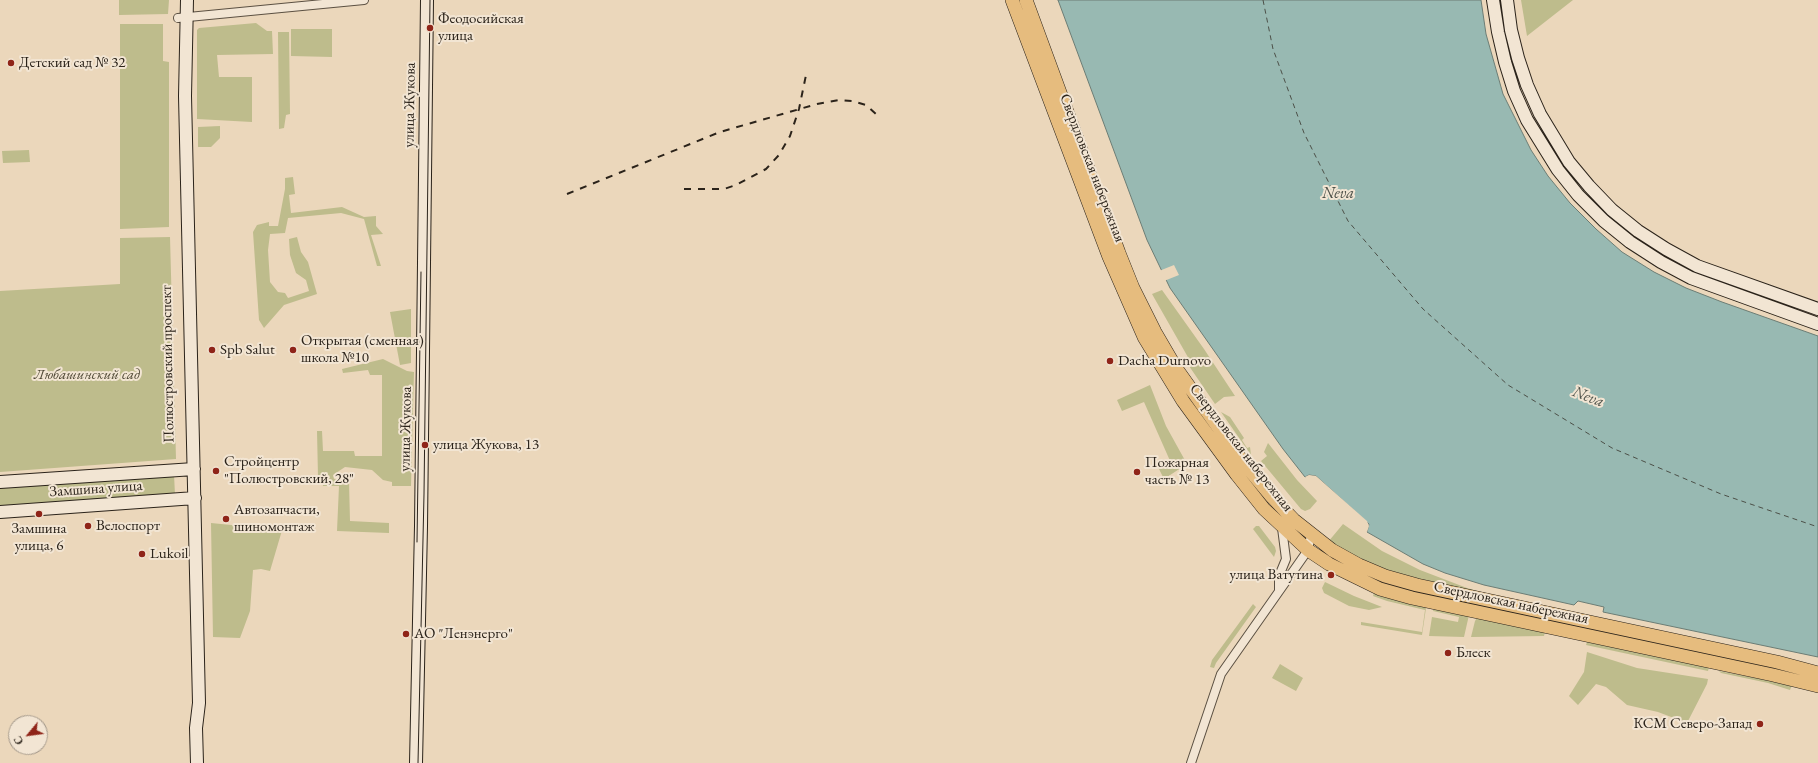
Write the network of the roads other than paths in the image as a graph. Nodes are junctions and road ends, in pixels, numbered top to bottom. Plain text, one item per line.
1 (179, 0) edge
2 (187, 0) edge
3 (364, 0) edge
4 (427, 0) edge
5 (1012, 0) edge
6 (1026, 0) edge
7 (1493, 0) edge
8 (1507, 0) edge
9 (182, 18) junction
10 (1818, 309) edge
11 (1818, 324) edge
12 (190, 469) junction
13 (0, 482) edge
14 (191, 498) junction
15 (0, 512) edge
16 (1282, 528) junction
17 (1311, 535) junction
18 (1308, 550) junction
19 (1279, 591) junction
20 (1818, 673) edge
21 (1818, 686) edge
22 (197, 763) edge
23 (416, 763) edge
24 (1192, 763) edge

1 - 9 main road, Полюстровский проспект
2 - 9 main road, Полюстровский проспект
3 - 9 street
4 - 23 main road, улица Жукова
5 - 16 main road, Свердловская набережная
6 - 17 main road, Свердловская набережная
7 - 11 main road
8 - 10 main road
9 - 12 main road, Полюстровский проспект
12 - 13 main road, Замшина улица
12 - 14 main road, Полюстровский проспект
14 - 15 main road, Замшина улица
14 - 22 main road, Полюстровский проспект
16 - 18 main road, Свердловская набережная
16 - 19 street
17 - 18 street
17 - 20 main road, Свердловская набережная
18 - 19 street
18 - 21 main road, Свердловская набережная
19 - 24 street

